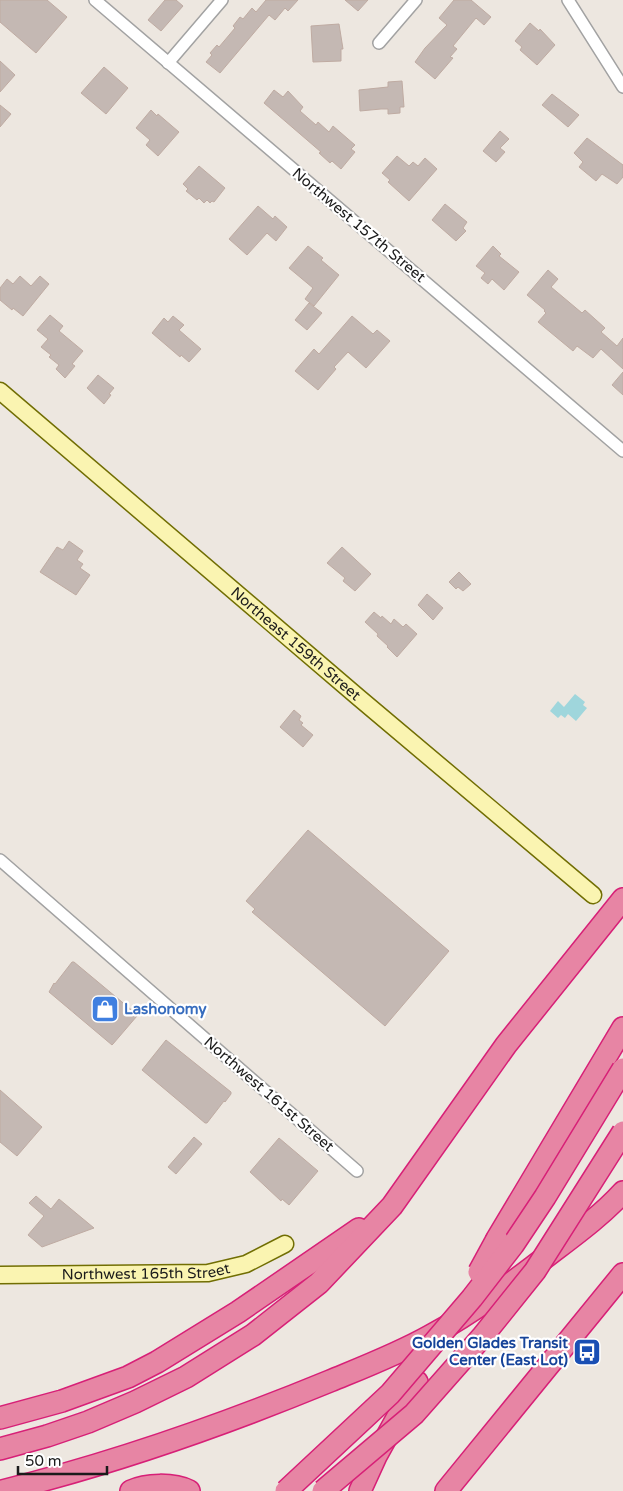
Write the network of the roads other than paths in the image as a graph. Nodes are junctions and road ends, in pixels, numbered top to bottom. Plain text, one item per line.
1 (95, 0) edge
2 (222, 0) edge
3 (416, 0) edge
4 (568, 0) edge
5 (379, 43) dead end
6 (168, 62) junction
7 (623, 87) edge
8 (0, 391) edge
9 (623, 451) edge
10 (0, 860) edge
11 (593, 895) dead end
12 (623, 899) edge
13 (623, 1028) edge
14 (623, 1069) edge
15 (623, 1132) edge
16 (357, 1171) dead end
17 (623, 1192) edge
18 (392, 1206) junction
19 (285, 1244) dead end
20 (623, 1274) edge
21 (0, 1275) edge
22 (0, 1418) edge
23 (0, 1449) edge
24 (2, 1491) edge
25 (131, 1491) edge
26 (189, 1491) edge
27 (286, 1491) edge
28 (323, 1491) edge
29 (360, 1491) edge
30 (446, 1491) edge

1 - 6 street, Northwest 157th Street
2 - 6 street
3 - 5 street
4 - 7 street
6 - 9 street, Northwest 157th Street
8 - 11 street, Northeast 159th Street
10 - 16 street, Northwest 161st Street
12 - 18 highway
13 - 29 highway, bridge
14 - 27 highway, bridge
15 - 28 highway, bridge
17 - 24 highway
18 - 22 highway
18 - 23 highway
19 - 21 street, Northwest 165th Street
20 - 30 highway
25 - 26 highway

